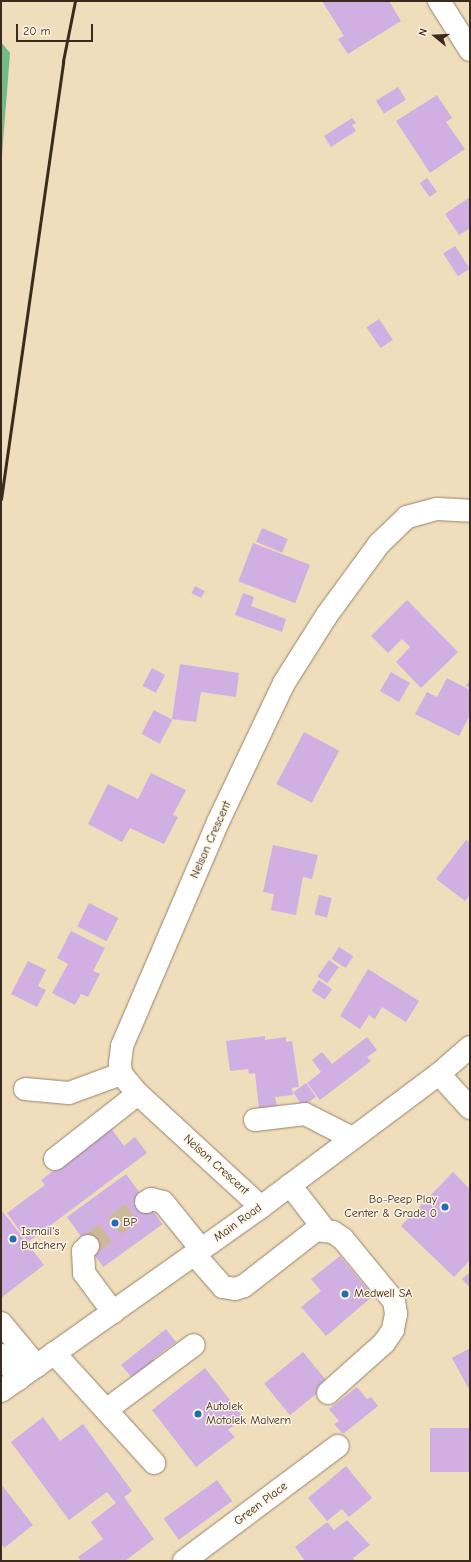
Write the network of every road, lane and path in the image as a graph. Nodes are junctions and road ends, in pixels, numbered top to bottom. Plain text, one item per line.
1 (439, 1) edge
2 (470, 50) edge
3 (470, 511) edge
4 (470, 1047) edge
5 (121, 1074) junction
6 (439, 1074) junction
7 (25, 1089) dead end
8 (138, 1094) junction
9 (470, 1108) edge
10 (255, 1120) dead end
11 (352, 1138) junction
12 (55, 1159) dead end
13 (290, 1185) junction
14 (146, 1202) tunnel mouth
15 (262, 1207) junction
16 (324, 1229) junction
17 (88, 1246) tunnel mouth
18 (198, 1252) junction
19 (113, 1312) junction
20 (1, 1324) edge
21 (194, 1345) dead end
22 (54, 1353) junction
23 (1, 1355) edge
24 (37, 1366) junction
25 (19, 1379) junction
26 (1, 1391) edge
27 (328, 1393) dead end
28 (106, 1410) junction
29 (338, 1446) dead end
30 (154, 1463) dead end
31 (184, 1561) edge

1 - 2 street
3 - 5 street, Nelson Crescent
4 - 6 street, Main Road
5 - 7 street
5 - 8 street, Nelson Crescent
6 - 9 street
6 - 11 street, Main Road
8 - 12 street
8 - 15 street, Nelson Crescent
10 - 11 street
11 - 13 street, Main Road
13 - 15 street, Main Road
13 - 16 street
14 - 18 street
15 - 18 street, Main Road
16 - 18 street
16 - 27 street
17 - 19 street
18 - 19 street, Main Road
19 - 22 street, Main Road
20 - 24 street
21 - 28 street
22 - 24 street, Main Road
22 - 28 street
23 - 25 street
24 - 25 street, Main Road
25 - 26 street, Main Road
28 - 30 street
29 - 31 street, Green Place

